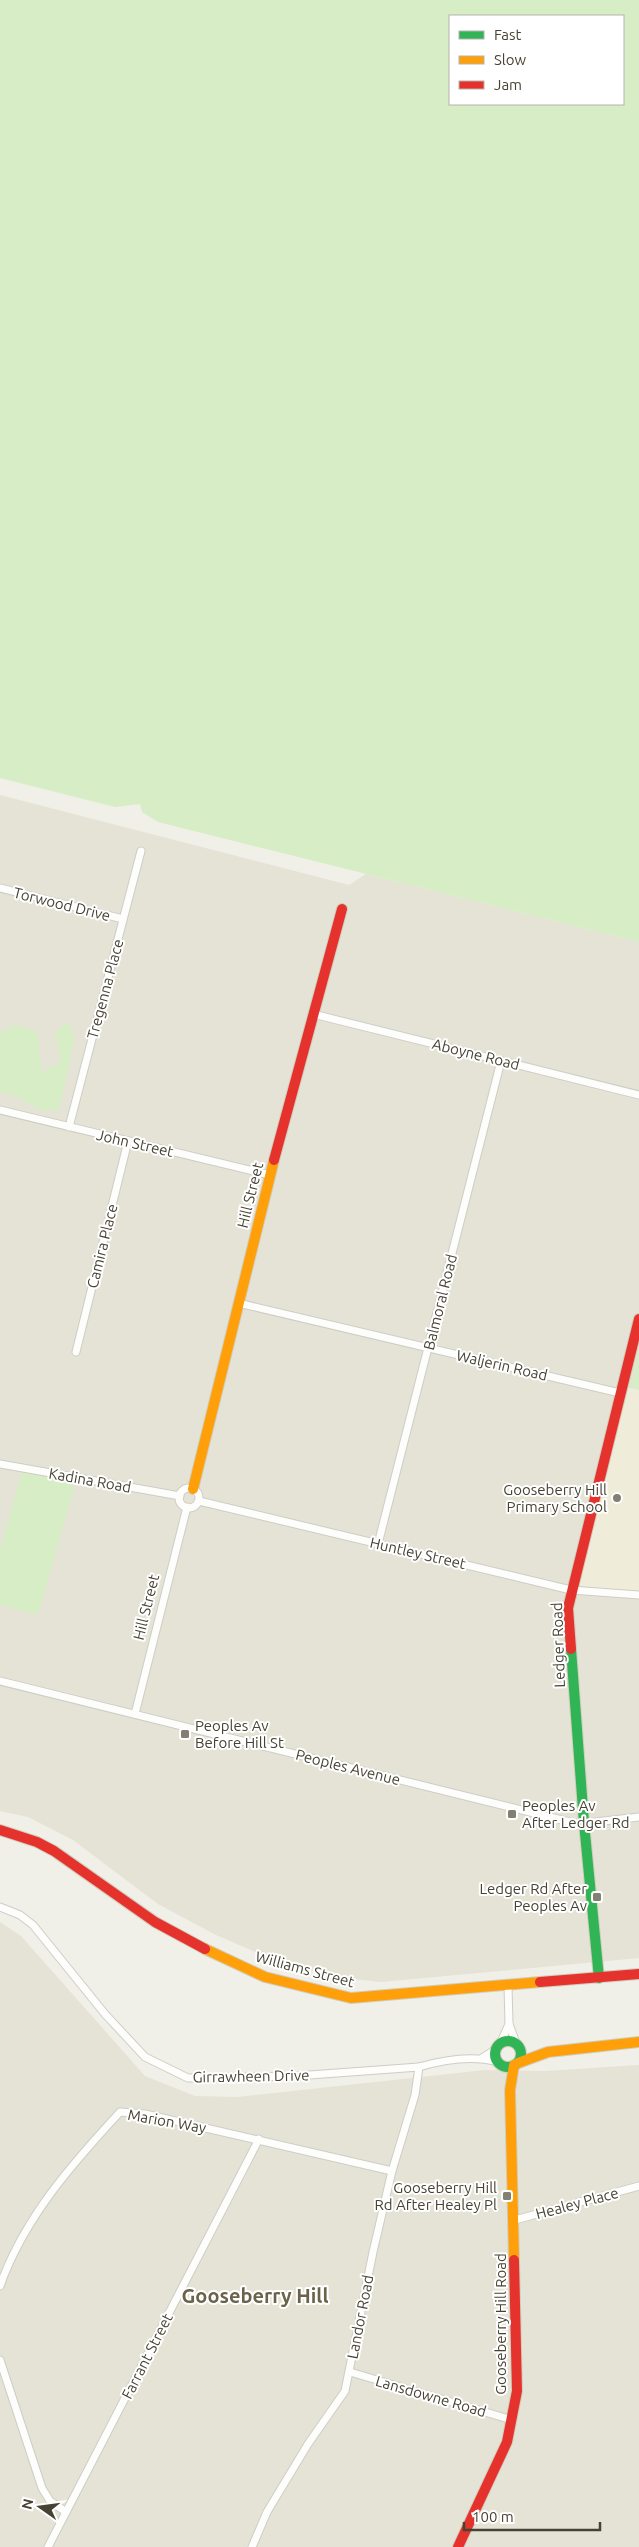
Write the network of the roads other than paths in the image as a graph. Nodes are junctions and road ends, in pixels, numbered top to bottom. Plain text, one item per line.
1 (141, 851) dead end
2 (0, 888) edge
3 (342, 909) dead end
4 (123, 919) junction
5 (314, 1014) junction
6 (501, 1061) junction
7 (639, 1095) edge
8 (0, 1110) edge
9 (69, 1127) junction
10 (128, 1141) junction
11 (270, 1175) junction
12 (238, 1303) junction
13 (639, 1319) edge
14 (428, 1348) junction
15 (76, 1352) dead end
16 (620, 1394) junction
17 (0, 1464) edge
18 (193, 1489) junction
19 (180, 1496) junction
20 (198, 1501) junction
21 (187, 1507) junction
22 (378, 1544) junction
23 (571, 1590) junction
24 (639, 1595) edge
25 (0, 1681) edge
26 (135, 1714) junction
27 (639, 1817) edge
28 (584, 1823) junction
29 (0, 1830) edge
30 (0, 1907) edge
31 (639, 1974) edge
32 (599, 1978) junction
33 (508, 1986) junction
34 (509, 2024) junction
35 (639, 2042) edge
36 (498, 2046) junction
37 (518, 2046) junction
38 (548, 2052) junction
39 (482, 2058) junction
40 (498, 2063) junction
41 (516, 2064) junction
42 (419, 2067) junction
43 (510, 2090) junction
44 (259, 2139) junction
45 (392, 2171) junction
46 (639, 2186) edge
47 (515, 2220) junction
48 (0, 2286) edge
49 (0, 2360) edge
50 (350, 2372) junction
51 (512, 2420) junction
52 (66, 2512) junction
53 (48, 2547) edge
54 (252, 2547) edge
55 (458, 2547) edge

1 - 4 street, Tregenna Place
2 - 4 street, Torwood Drive
3 - 5 street, Hill Street
4 - 9 street, Tregenna Place
5 - 6 street, Aboyne Road
5 - 11 street, Hill Street
6 - 7 street, Aboyne Road
6 - 14 street, Balmoral Road
8 - 9 street, John Street
9 - 10 street, John Street
10 - 11 street, John Street
10 - 15 street, Camira Place
11 - 12 street, Hill Street
12 - 14 street, Waljerin Road
12 - 18 street, Hill Street
13 - 16 street, Ledger Road
14 - 16 street, Waljerin Road
14 - 22 street, Balmoral Road
16 - 23 street, Ledger Road
17 - 19 street, Kadina Road
18 - 19 street
18 - 20 street
19 - 21 street
20 - 21 street
20 - 22 street, Huntley Street
21 - 26 street, Hill Street
22 - 23 street, Huntley Street
23 - 24 street, Huntley Street
23 - 28 street, Ledger Road
25 - 26 street, Peoples Avenue
26 - 28 street, Peoples Avenue
27 - 28 street, Peoples Avenue
28 - 32 street, Ledger Road
29 - 33 street, Williams Street
30 - 42 street, Girrawheen Drive
31 - 32 street, Williams Street
32 - 33 street, Williams Street
33 - 34 street
34 - 36 street
34 - 37 street
35 - 38 street
36 - 37 street
36 - 39 street, Girrawheen Drive
36 - 40 street
37 - 38 street
37 - 41 street
38 - 41 street
39 - 40 street, Girrawheen Drive
39 - 42 street, Girrawheen Drive
40 - 41 street
40 - 43 street, Gooseberry Hill Road
41 - 43 street, Gooseberry Hill Road
42 - 45 street, Landor Road
43 - 47 street, Gooseberry Hill Road
44 - 45 street, Marion Way
44 - 48 street, Marion Way
44 - 52 street, Farrant Street
45 - 50 street, Landor Road
46 - 47 street, Healey Place
47 - 51 street, Gooseberry Hill Road
49 - 52 street
50 - 51 street, Lansdowne Road
50 - 54 street, Landor Road
51 - 55 street, Gooseberry Hill Road
52 - 53 street, Farrant Street

